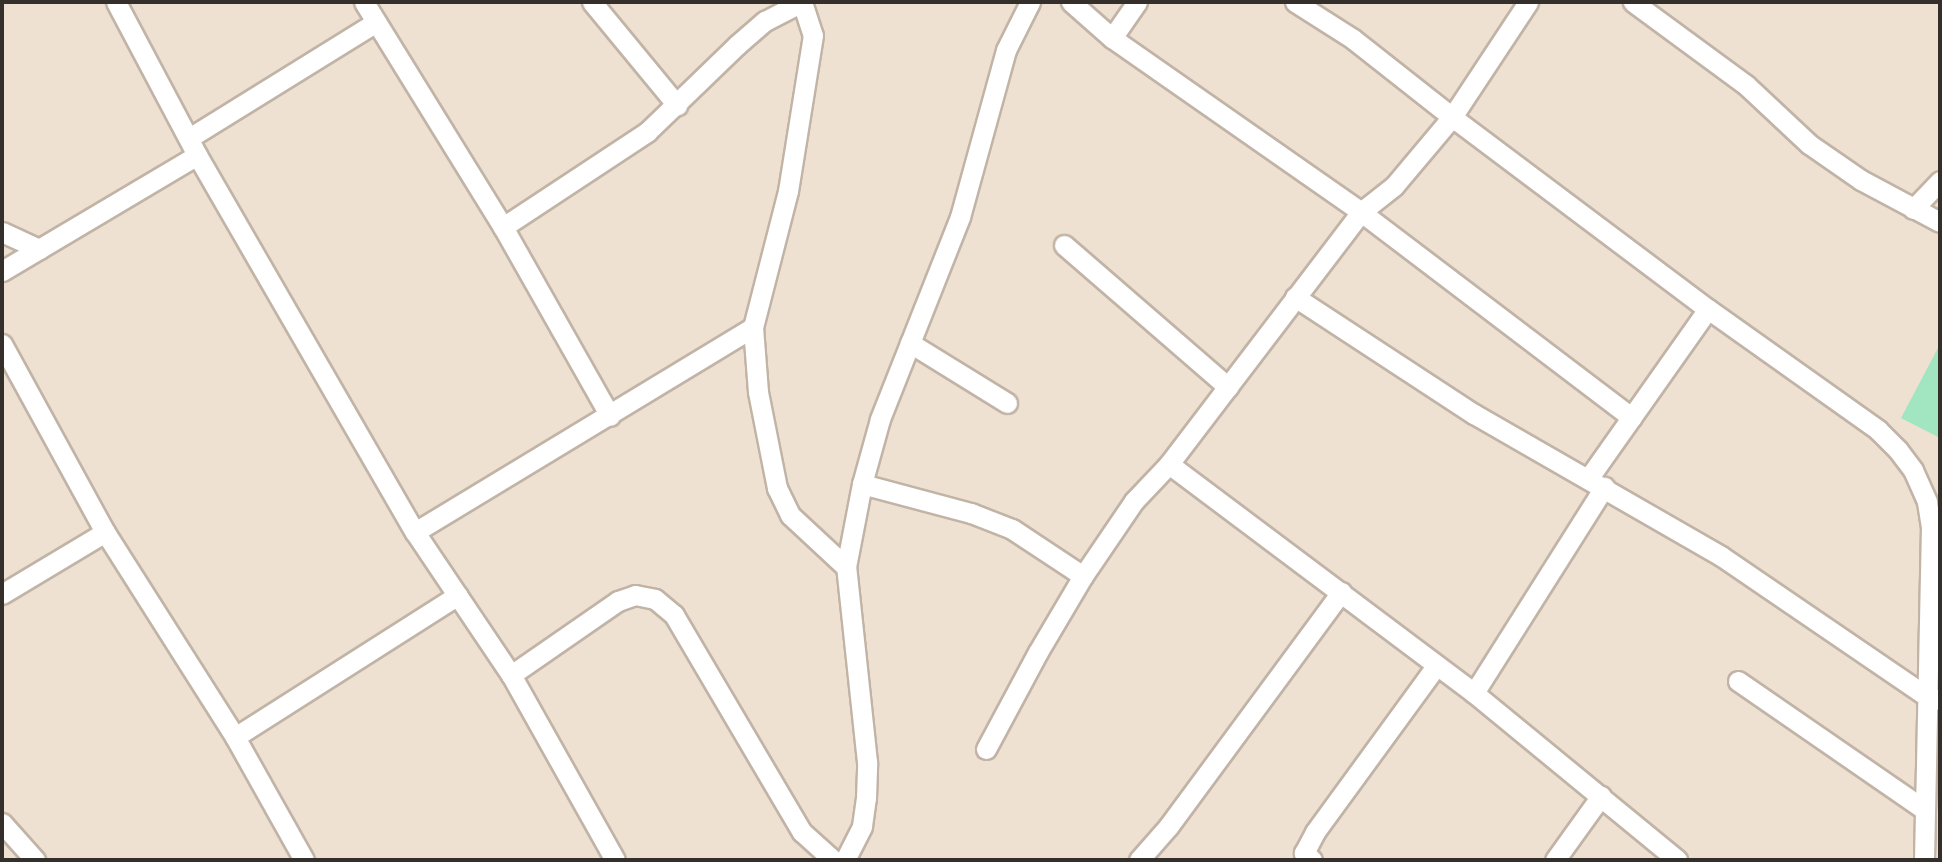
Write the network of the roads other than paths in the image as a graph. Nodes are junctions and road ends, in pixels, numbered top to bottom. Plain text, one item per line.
1 (116, 2) edge
2 (364, 2) edge
3 (592, 2) edge
4 (802, 2) edge
5 (1030, 2) edge
6 (1071, 2) edge
7 (1137, 2) edge
8 (1295, 2) edge
9 (1528, 2) edge
10 (1642, 4) edge
11 (376, 22) junction
12 (1112, 38) junction
13 (677, 105) junction
14 (1452, 117) junction
15 (193, 146) junction
16 (1940, 181) edge
17 (1913, 209) junction
18 (1361, 212) junction
19 (1940, 222) edge
20 (503, 227) junction
21 (2, 232) edge
22 (1064, 245) dead end
23 (39, 249) junction
24 (2, 271) edge
25 (1295, 297) junction
26 (1708, 309) junction
27 (753, 327) junction
28 (910, 343) junction
29 (3, 347) edge
30 (1228, 387) junction
31 (1007, 403) dead end
32 (610, 416) junction
33 (1632, 418) junction
34 (1169, 464) junction
35 (1596, 483) junction
36 (862, 484) junction
37 (105, 532) junction
38 (415, 532) junction
39 (846, 567) junction
40 (1083, 576) junction
41 (1341, 592) junction
42 (2, 594) edge
43 (458, 595) junction
44 (1436, 666) junction
45 (511, 675) junction
46 (1738, 681) dead end
47 (1474, 693) junction
48 (1933, 698) edge
49 (235, 737) junction
50 (986, 749) dead end
51 (1601, 796) junction
52 (1925, 810) junction
53 (2, 823) edge
54 (35, 860) edge
55 (304, 860) edge
56 (615, 860) edge
57 (833, 860) edge
58 (845, 860) edge
59 (1139, 860) edge
60 (1312, 860) edge
61 (1555, 860) edge
62 (1677, 860) edge
63 (1924, 860) edge

1 - 15 street
2 - 11 street
3 - 13 street
4 - 13 street
4 - 27 street
5 - 28 street
6 - 12 street
7 - 12 street
8 - 14 street
9 - 14 street
10 - 17 street
11 - 15 street
11 - 20 street
12 - 18 street
13 - 20 street
14 - 18 street
14 - 26 street
15 - 23 street
15 - 38 street
16 - 17 street
17 - 19 street
18 - 25 street
18 - 33 street
20 - 32 street
21 - 23 street
22 - 30 street
23 - 24 street
25 - 30 street
25 - 35 street
26 - 33 street
26 - 48 street
27 - 32 street
27 - 39 street
28 - 31 street
28 - 36 street
29 - 37 street
30 - 34 street
32 - 38 street
33 - 35 street
34 - 40 street
34 - 41 street
35 - 47 street
35 - 48 street
36 - 39 street
36 - 40 street
37 - 42 street
37 - 49 street
38 - 43 street
39 - 58 street
40 - 50 street
41 - 44 street
41 - 59 street
43 - 45 street
43 - 49 street
44 - 47 street
44 - 60 street
45 - 56 street
45 - 57 street
46 - 52 street
47 - 51 street
48 - 52 street
49 - 55 street
51 - 61 street
51 - 62 street
52 - 63 street
53 - 54 street

